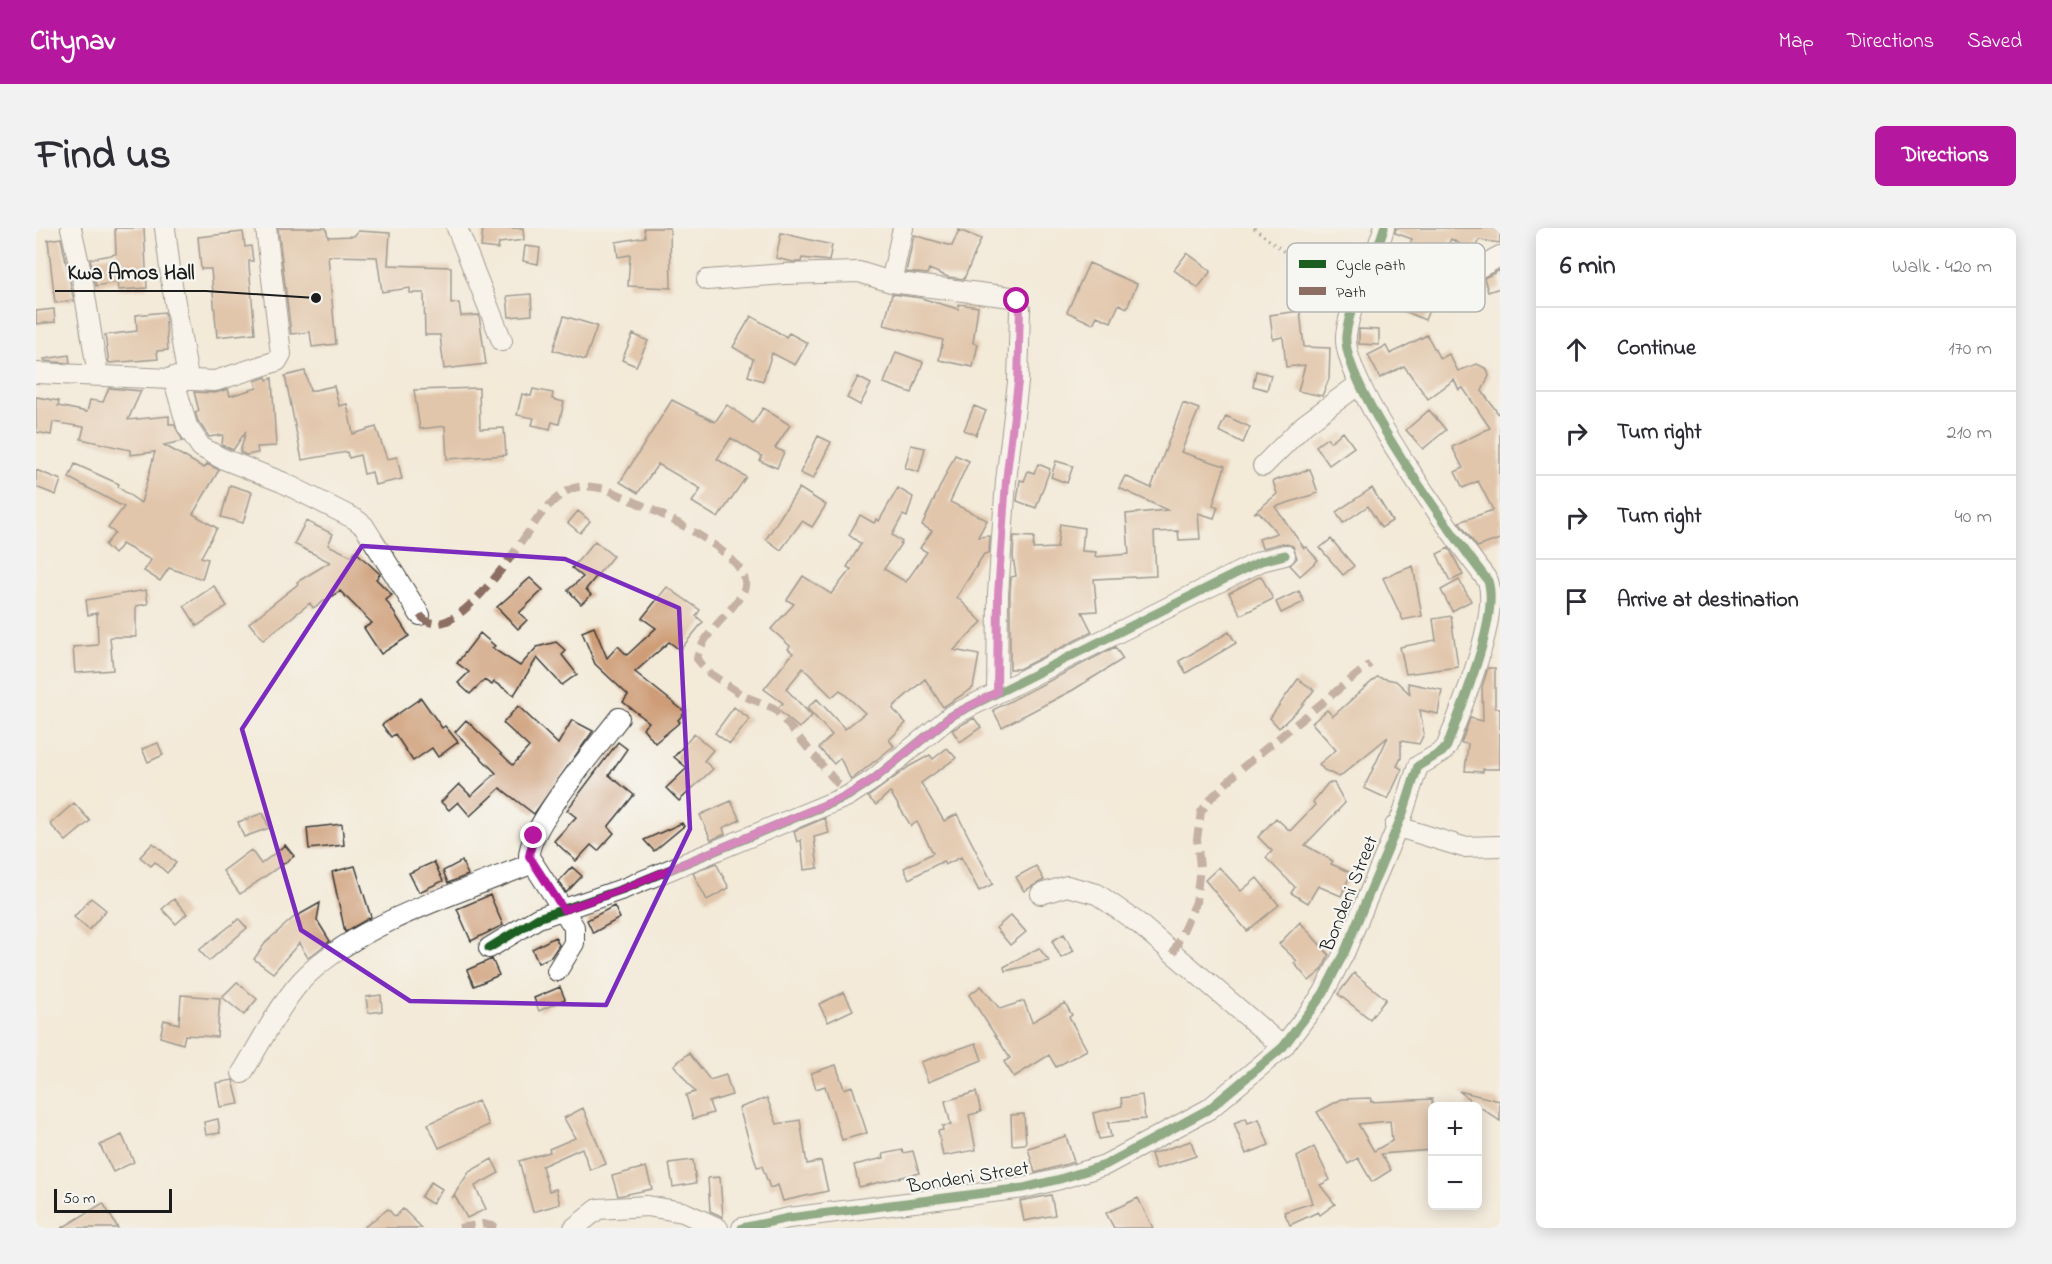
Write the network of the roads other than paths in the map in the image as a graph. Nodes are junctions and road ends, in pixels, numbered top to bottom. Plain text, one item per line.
1 (71, 228) edge
2 (165, 228) edge
3 (266, 228) edge
4 (457, 228) edge
5 (903, 228) edge
6 (1384, 228) edge
7 (1378, 243) edge
8 (1500, 256) edge
9 (1485, 264) edge
10 (707, 280) dead end
11 (891, 282) junction
12 (1350, 312) edge
13 (502, 341) dead end
14 (36, 373) edge
15 (98, 375) junction
16 (180, 378) junction
17 (1359, 384) junction
18 (1263, 466) dead end
19 (1285, 555) dead end
20 (1494, 585) edge
21 (420, 615) dead end
22 (997, 692) junction
23 (619, 717) dead end
24 (1395, 826) junction
25 (1500, 846) edge
26 (533, 863) junction
27 (1041, 894) dead end
28 (564, 910) junction
29 (489, 948) dead end
30 (556, 971) dead end
31 (1283, 1047) junction
32 (242, 1072) dead end
33 (574, 1228) edge
34 (718, 1228) edge
35 (742, 1228) edge

1 - 15 street
2 - 16 street
3 - 16 street
4 - 13 street
5 - 11 street
6 - 7 street, Bondeni Street
8 - 9 street
10 - 11 street
11 - 22 street
12 - 17 street, Bondeni Street
14 - 15 street
15 - 16 street
16 - 21 street
17 - 18 street
17 - 20 street, Bondeni Street
19 - 22 street
20 - 24 street, Bondeni Street
22 - 28 street
23 - 26 street
24 - 25 street
24 - 31 street, Bondeni Street
26 - 28 street
26 - 32 street
27 - 31 street
28 - 29 street
28 - 30 street
31 - 35 street, Bondeni Street
33 - 34 street

